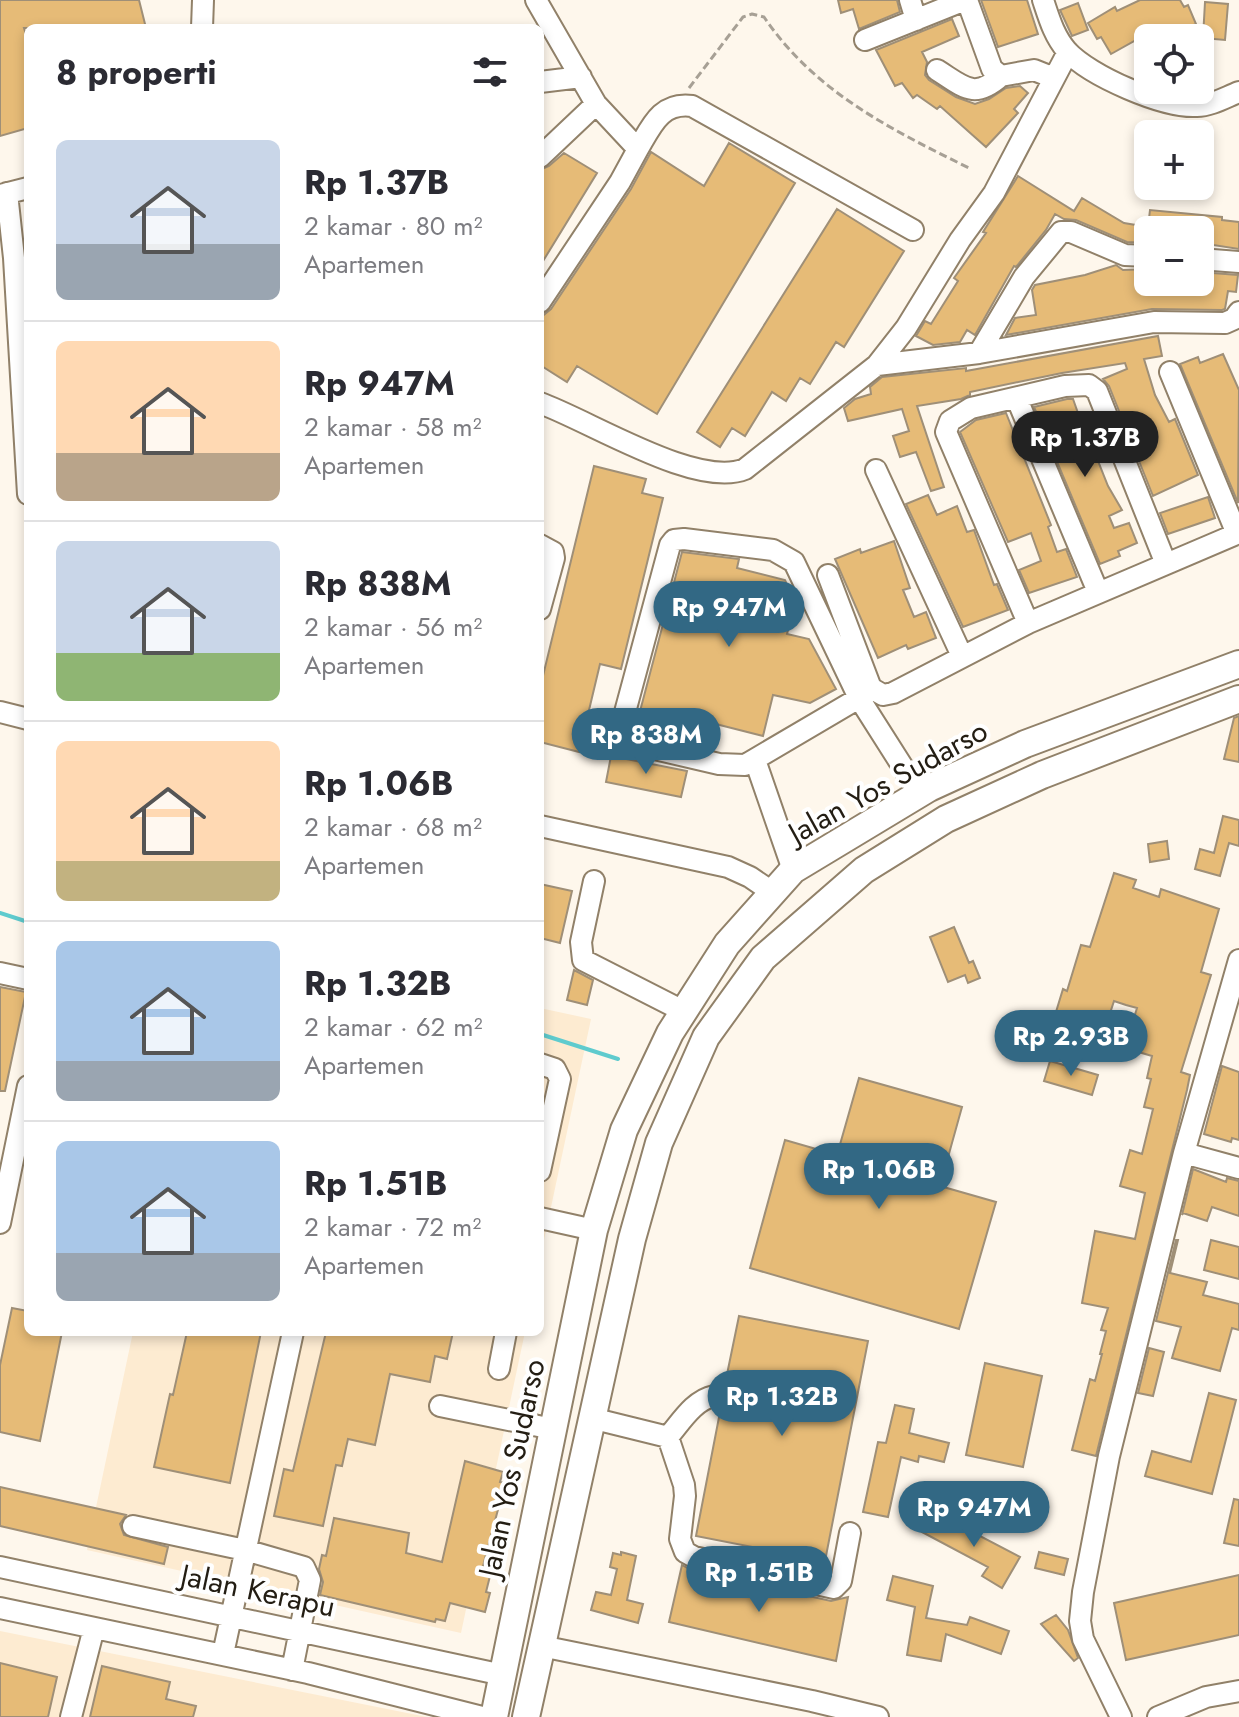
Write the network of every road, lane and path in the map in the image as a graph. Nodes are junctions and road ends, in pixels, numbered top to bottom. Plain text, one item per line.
1 (203, 0) edge
2 (536, 0) edge
3 (966, 0) edge
4 (1043, 0) edge
5 (913, 10) edge
6 (202, 24) edge
7 (865, 40) dead end
8 (1068, 52) junction
9 (937, 70) dead end
10 (1001, 76) junction
11 (581, 77) junction
12 (1054, 78) junction
13 (544, 82) edge
14 (1239, 92) edge
15 (596, 104) junction
16 (678, 104) junction
17 (638, 149) junction
18 (544, 153) edge
19 (969, 168) dead end
20 (24, 189) edge
21 (4, 194) edge
22 (913, 230) dead end
23 (1134, 255) edge
24 (1214, 260) edge
25 (1239, 262) edge
26 (544, 296) edge
27 (1239, 312) edge
28 (979, 353) junction
29 (877, 365) junction
30 (1170, 372) dead end
31 (24, 381) edge
32 (1017, 399) junction
33 (544, 405) edge
34 (876, 470) dead end
35 (1238, 534) edge
36 (544, 547) edge
37 (1166, 564) junction
38 (828, 575) dead end
39 (1098, 592) junction
40 (544, 594) edge
41 (1028, 623) junction
42 (962, 656) junction
43 (1239, 664) edge
44 (859, 698) junction
45 (1239, 699) edge
46 (0, 712) edge
47 (24, 718) edge
48 (755, 760) junction
49 (920, 794) junction
50 (544, 827) edge
51 (793, 870) junction
52 (594, 881) dead end
53 (772, 892) junction
54 (1239, 960) edge
55 (0, 973) edge
56 (24, 978) edge
57 (683, 1011) junction
58 (713, 1028) junction
59 (544, 1065) edge
60 (24, 1106) edge
61 (544, 1153) edge
62 (1184, 1153) junction
63 (1239, 1168) edge
64 (544, 1219) edge
65 (0, 1223) edge
66 (594, 1230) junction
67 (632, 1239) junction
68 (292, 1336) edge
69 (505, 1336) edge
70 (499, 1369) dead end
71 (714, 1396) dead end
72 (440, 1406) dead end
73 (591, 1418) junction
74 (553, 1429) junction
75 (668, 1437) junction
76 (133, 1526) dead end
77 (850, 1533) dead end
78 (245, 1550) junction
79 (0, 1567) edge
80 (0, 1608) edge
81 (232, 1615) junction
82 (94, 1628) junction
83 (301, 1631) junction
84 (541, 1646) junction
85 (223, 1654) junction
86 (292, 1670) junction
87 (503, 1675) junction
88 (1239, 1691) edge
89 (71, 1717) edge
90 (482, 1717) edge
91 (494, 1717) edge
92 (526, 1717) edge
93 (878, 1717) edge
94 (1121, 1717) edge
95 (1158, 1717) edge

1 - 6 street
2 - 11 street
3 - 5 street
3 - 10 street
4 - 8 street
5 - 7 street
8 - 12 street
8 - 14 street
9 - 10 street
10 - 12 street
11 - 13 street
11 - 15 street
12 - 29 street
15 - 17 street
15 - 18 street
16 - 17 street
16 - 19 path
16 - 22 street
17 - 26 street
20 - 21 street
21 - 31 street
23 - 28 street
24 - 25 street
27 - 28 street
28 - 29 street
29 - 33 street
30 - 35 street
32 - 37 street
32 - 39 street
32 - 41 street
34 - 42 street
35 - 37 street
36 - 40 street
37 - 39 street
38 - 42 street
39 - 41 street
41 - 42 street
43 - 49 main road, Jalan Yos Sudarso
44 - 48 street
44 - 48 street
44 - 49 street
45 - 58 main road, Jalan Yos Sudarso
46 - 47 street
48 - 51 street
49 - 51 main road, Jalan Yos Sudarso
50 - 53 street
51 - 53 main road, Jalan Yos Sudarso
52 - 57 street
53 - 57 main road, Jalan Yos Sudarso
54 - 62 street
55 - 56 street
57 - 58 main road
57 - 66 main road, Jalan Yos Sudarso
58 - 67 main road, Jalan Yos Sudarso
59 - 61 street
60 - 65 street
62 - 63 street
62 - 94 street
64 - 66 street
66 - 67 main road
66 - 74 main road, Jalan Yos Sudarso
67 - 73 main road, Jalan Yos Sudarso
68 - 78 street
69 - 70 street
71 - 75 street
72 - 74 street
73 - 75 street
73 - 84 main road, Jalan Yos Sudarso
74 - 87 main road, Jalan Yos Sudarso
75 - 77 street
76 - 78 street
78 - 81 street
78 - 83 street
79 - 81 street, Jalan Kerapu
80 - 82 street
81 - 83 street, Jalan Kerapu
81 - 85 street
82 - 85 street
82 - 89 street
83 - 86 street
83 - 87 street, Jalan Kerapu
84 - 92 main road, Jalan Yos Sudarso
84 - 93 street
85 - 86 street
86 - 90 street
87 - 91 main road, Jalan Yos Sudarso
88 - 95 street

